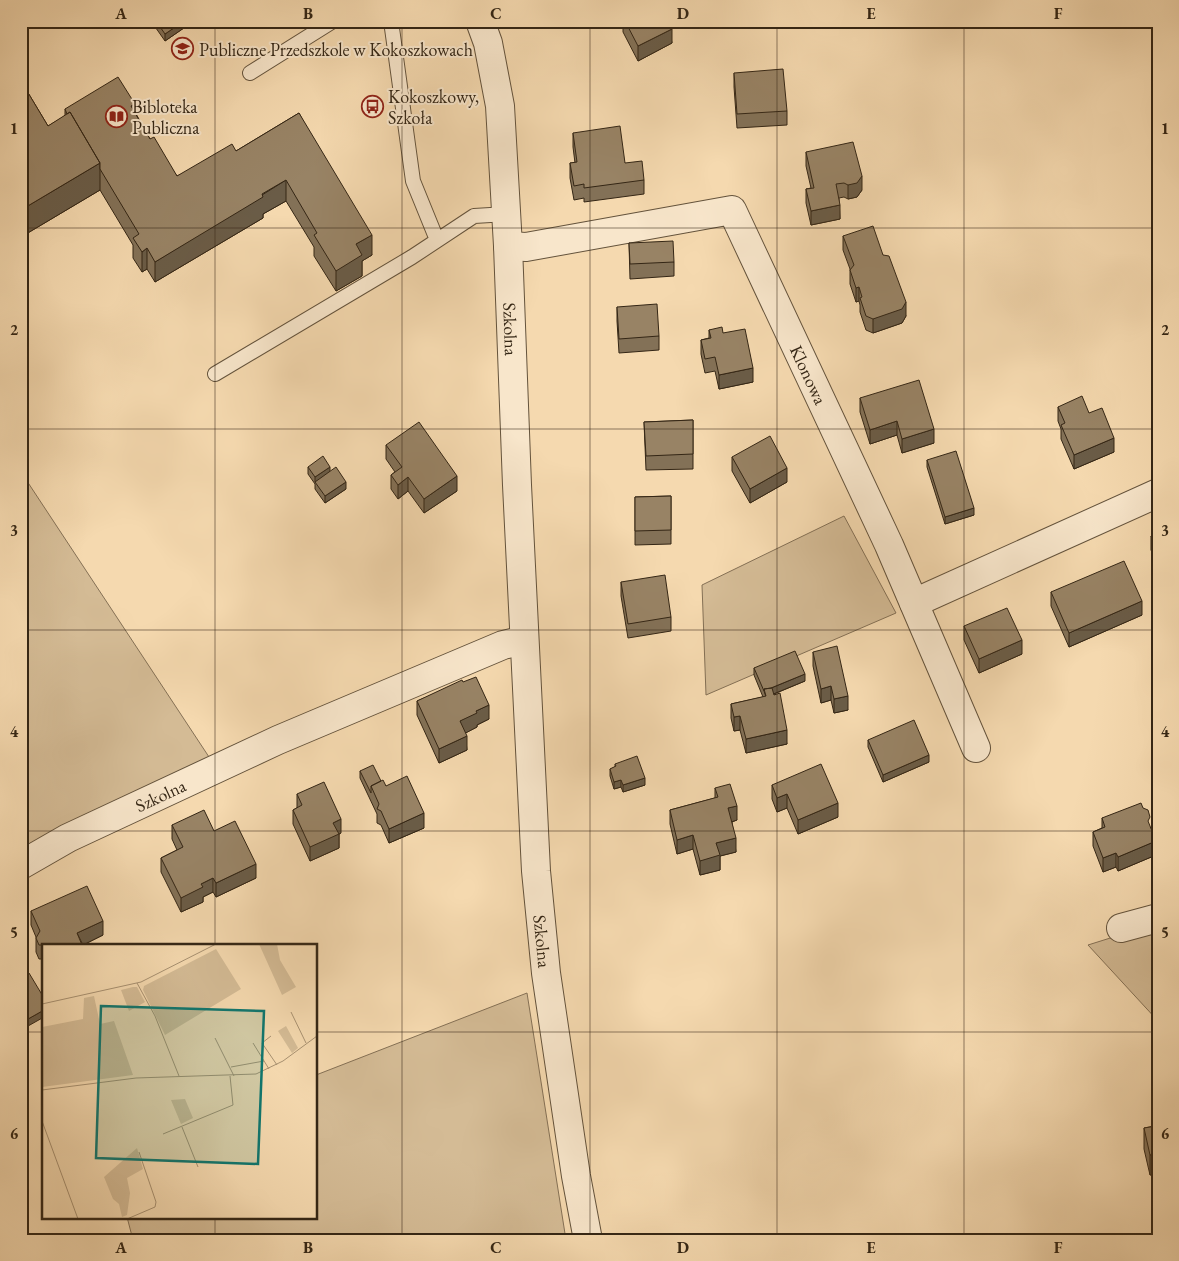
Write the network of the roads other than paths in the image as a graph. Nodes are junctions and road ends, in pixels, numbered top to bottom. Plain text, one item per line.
1 (333, 21) edge
2 (391, 21) edge
3 (480, 21) edge
4 (250, 73) dead end
5 (507, 214) junction
6 (437, 240) junction
7 (508, 246) junction
8 (215, 374) dead end
9 (1158, 493) edge
10 (914, 603) junction
11 (524, 640) junction
12 (976, 748) dead end
13 (21, 865) edge
14 (1158, 918) edge
15 (1121, 928) dead end
16 (588, 1240) edge

1 - 4 lane
2 - 6 lane
3 - 5 street, Szkolna
5 - 6 lane
5 - 7 street, Szkolna
6 - 8 lane
7 - 10 street, Klonowa
7 - 11 street, Szkolna
9 - 10 street
10 - 12 street, Klonowa
11 - 13 street, Szkolna
11 - 16 street, Szkolna
14 - 15 street

